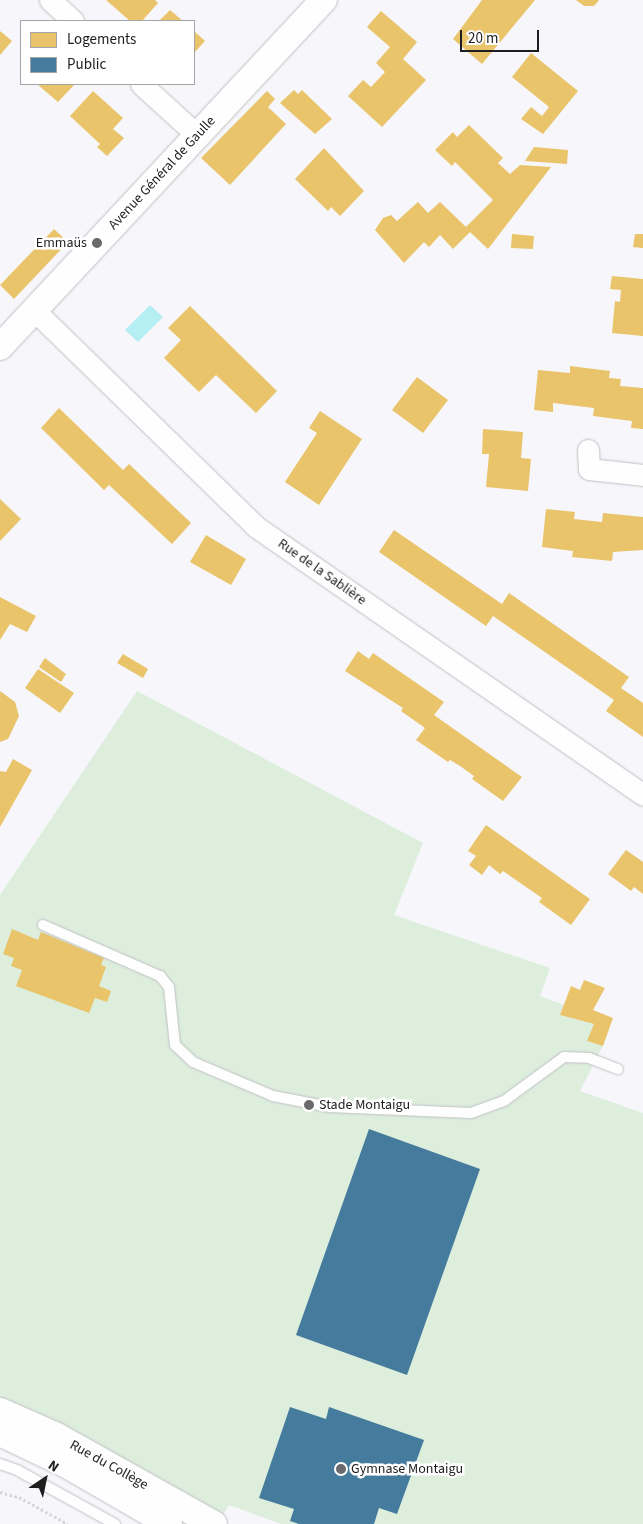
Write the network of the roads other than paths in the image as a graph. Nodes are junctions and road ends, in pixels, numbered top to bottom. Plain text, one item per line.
1 (50, 0) edge
2 (324, 0) edge
3 (72, 20) edge
4 (142, 85) edge
5 (198, 135) junction
6 (34, 310) junction
7 (0, 347) edge
8 (588, 450) dead end
9 (643, 475) edge
10 (643, 795) edge
11 (43, 925) dead end
12 (618, 1068) dead end
13 (0, 1411) edge
14 (0, 1433) edge
15 (0, 1464) edge
16 (115, 1524) edge
17 (169, 1524) edge
18 (214, 1524) edge

1 - 3 street
2 - 5 street, Avenue Général de Gaulle
4 - 5 street
5 - 6 street, Avenue Général de Gaulle
6 - 7 street, Avenue Général de Gaulle
6 - 10 street, Rue de la Sablière
8 - 9 street
11 - 12 lane
13 - 18 street, Rue du Collège
14 - 17 street, Rue du Collège
15 - 16 lane

